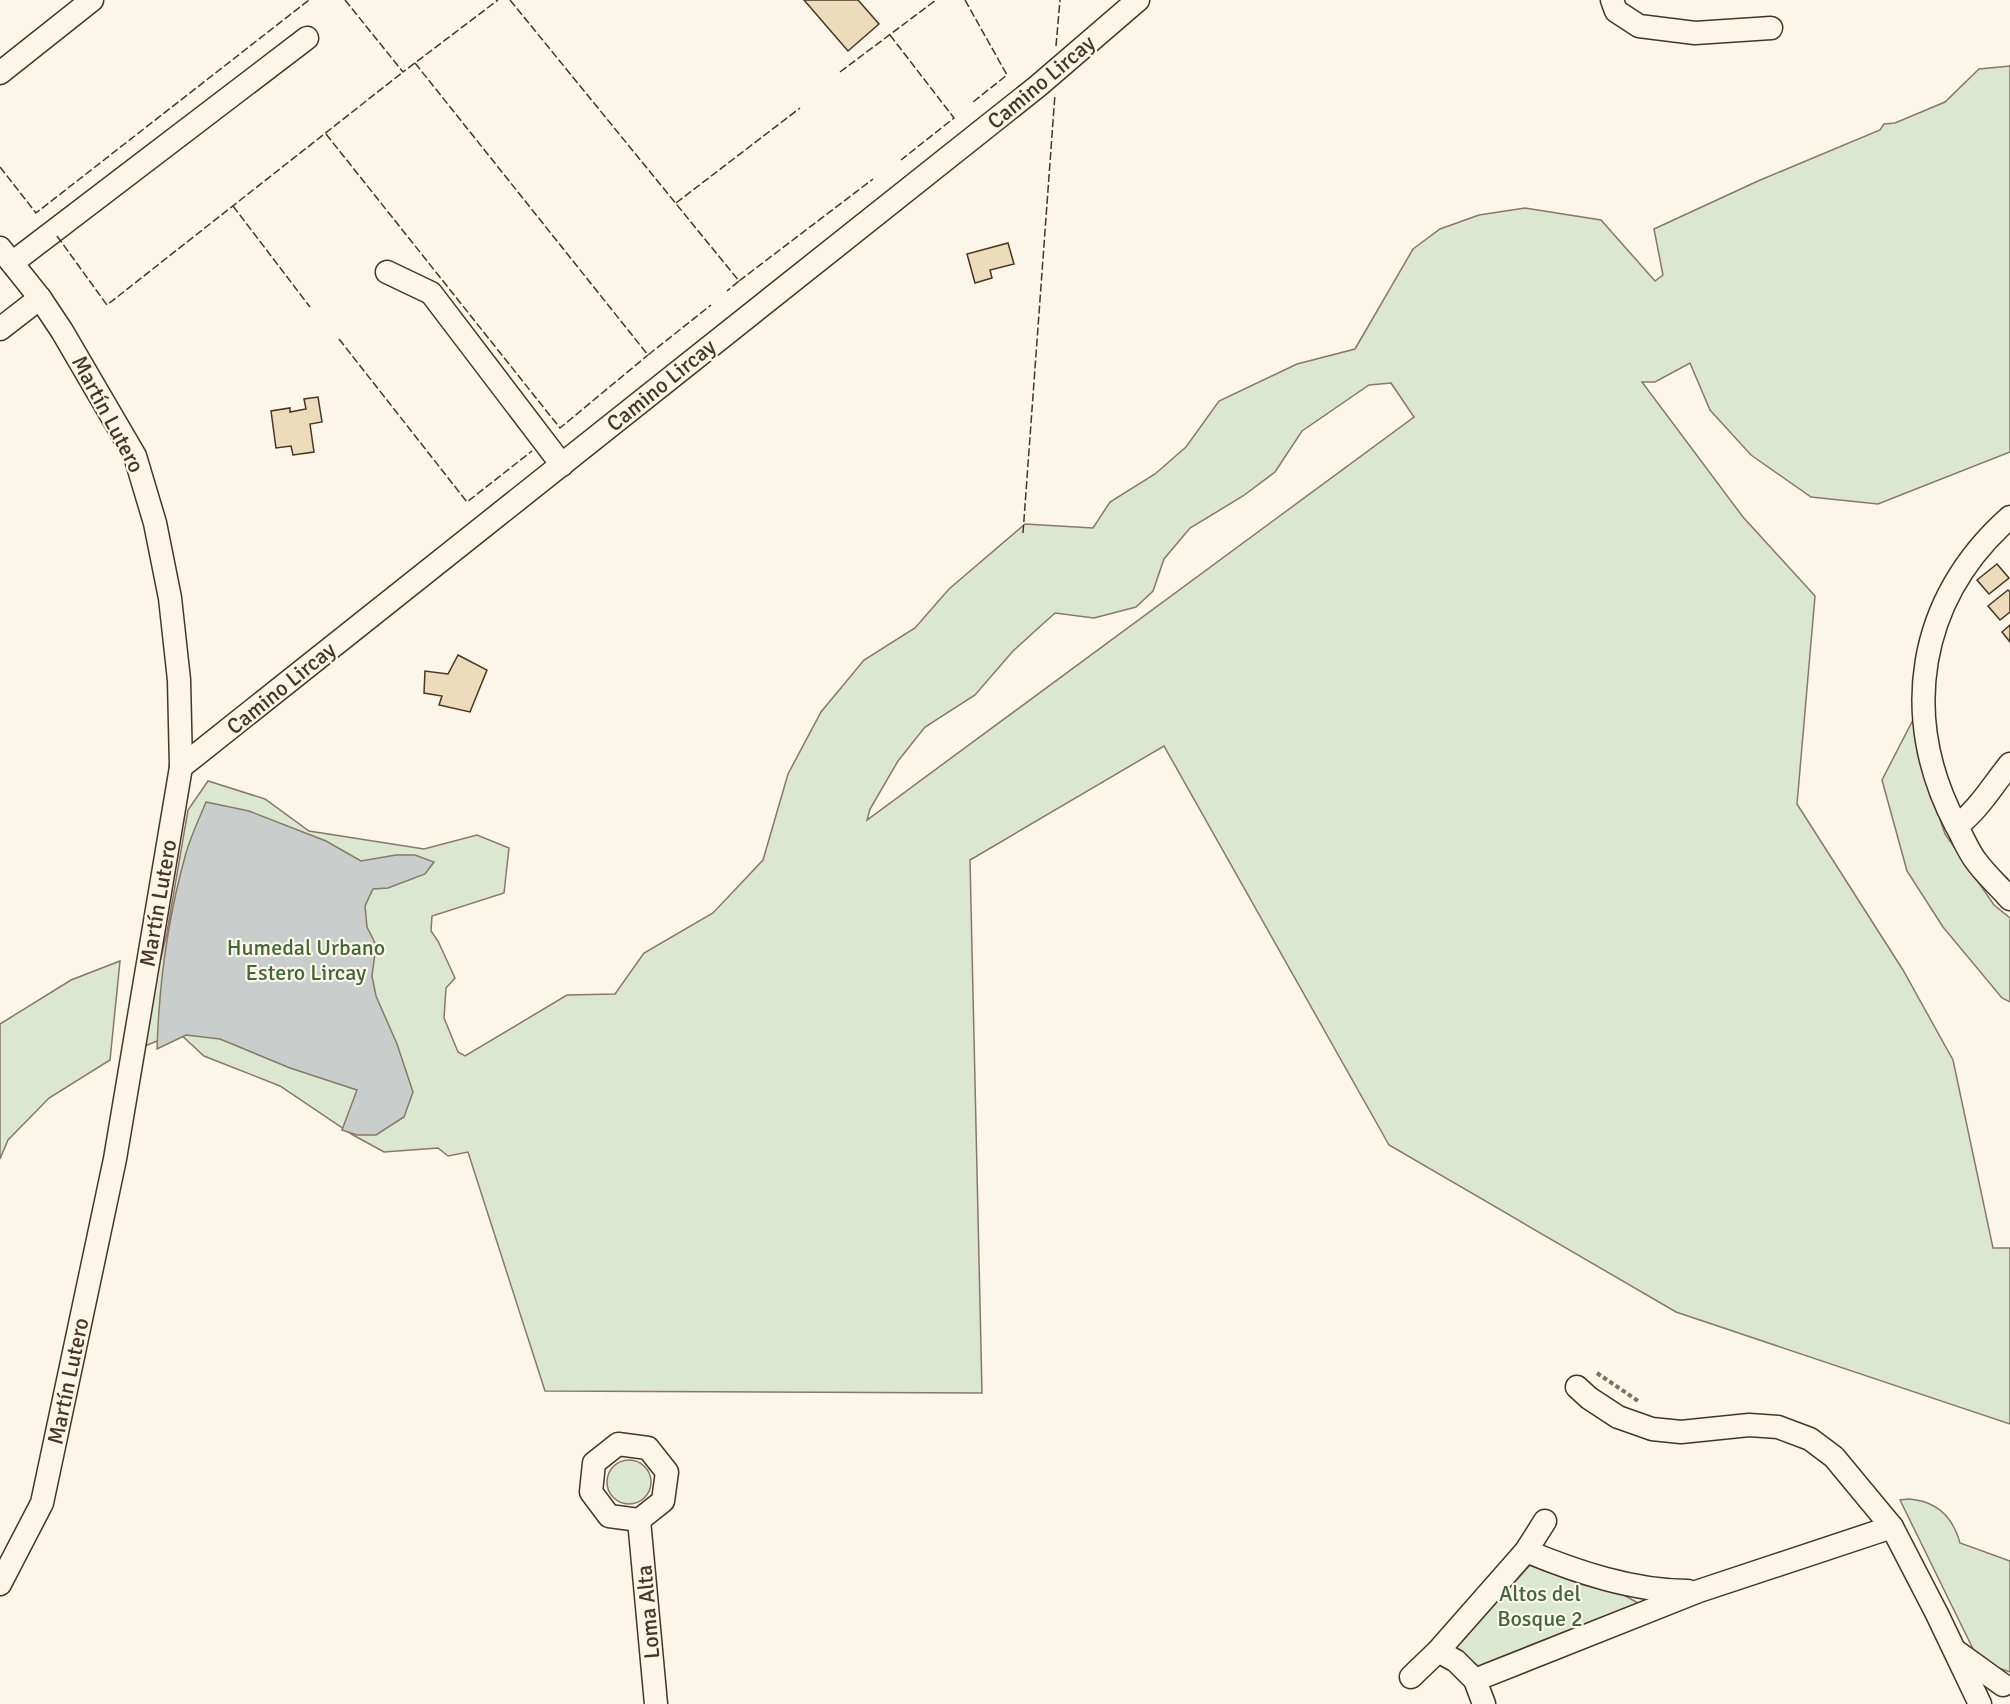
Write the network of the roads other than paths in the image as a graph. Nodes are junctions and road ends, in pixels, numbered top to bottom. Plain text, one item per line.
1 (92, 0) edge
2 (1138, 0) edge
3 (1612, 0) edge
4 (1770, 28) dead end
5 (307, 38) dead end
6 (0, 73) edge
7 (6, 255) edge
8 (387, 272) dead end
9 (40, 298) junction
10 (0, 329) edge
11 (562, 465) junction
12 (2007, 528) edge
13 (2010, 764) edge
14 (181, 768) junction
15 (1957, 826) junction
16 (2010, 899) edge
17 (1577, 1387) dead end
18 (639, 1520) dead end
19 (1545, 1521) dead end
20 (1892, 1527) junction
21 (1527, 1551) junction
22 (0, 1584) edge
23 (1699, 1592) junction
24 (1953, 1649) junction
25 (1438, 1651) junction
26 (1411, 1677) dead end
27 (1475, 1680) junction
28 (2007, 1685) edge
29 (656, 1704) edge
30 (1484, 1704) edge
31 (1982, 1704) edge

1 - 6 street
2 - 11 street, Camino Lircay
3 - 4 street
5 - 7 street
7 - 9 street, Martín Lutero
8 - 11 street
9 - 10 street
9 - 14 street, Martín Lutero
11 - 14 street, Camino Lircay
12 - 15 street
13 - 15 street
14 - 22 street, Martín Lutero
15 - 16 street
17 - 20 street
18 - 29 street, Loma Alta
19 - 21 street
20 - 23 street
20 - 24 street
21 - 23 street
21 - 25 street
23 - 27 street
24 - 28 street
24 - 31 street
25 - 26 street
25 - 27 street
27 - 30 street
28 - 31 street

